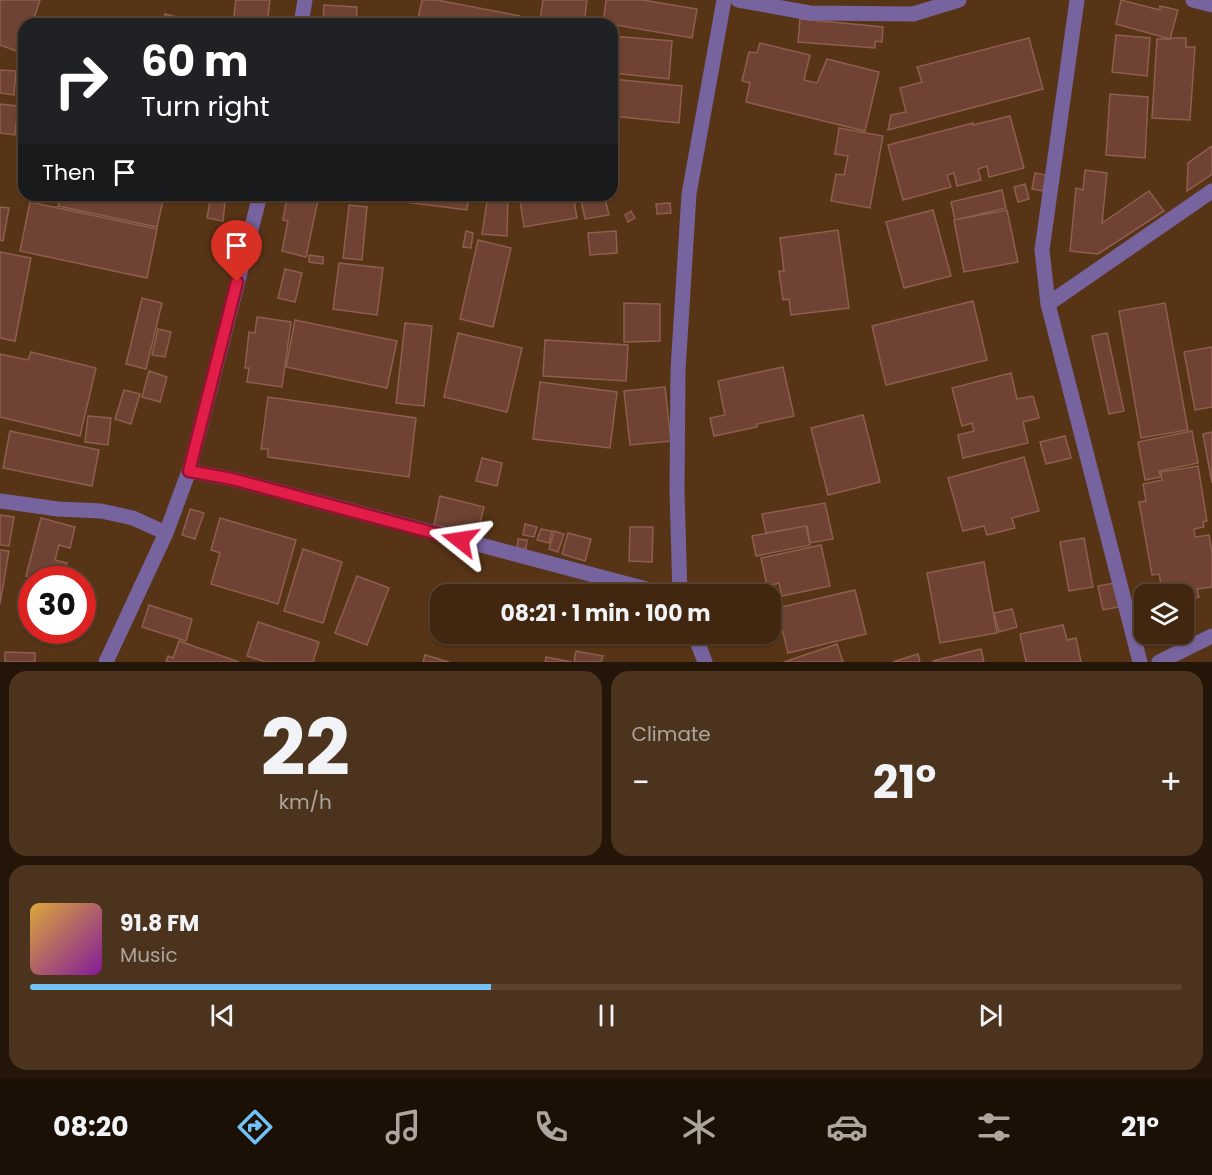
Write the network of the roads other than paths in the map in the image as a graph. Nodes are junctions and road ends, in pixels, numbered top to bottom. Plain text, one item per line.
1 (305, 0) edge
2 (724, 0) edge
3 (738, 0) edge
4 (959, 0) edge
5 (1077, 0) edge
6 (1194, 0) edge
7 (1212, 5) edge
8 (302, 18) edge
9 (1212, 191) edge
10 (258, 201) edge
11 (1048, 304) junction
12 (189, 471) junction
13 (0, 501) edge
14 (166, 532) junction
15 (627, 584) edge
16 (680, 584) edge
17 (1212, 636) edge
18 (698, 644) edge
19 (106, 662) edge
20 (705, 662) edge
21 (1140, 662) edge
22 (1159, 662) edge

1 - 8 street
2 - 16 street
3 - 4 street
5 - 11 street
6 - 7 street
9 - 11 street
10 - 12 street
11 - 21 street
12 - 14 street
12 - 15 street
13 - 14 street
14 - 19 street
17 - 22 street
18 - 20 street

